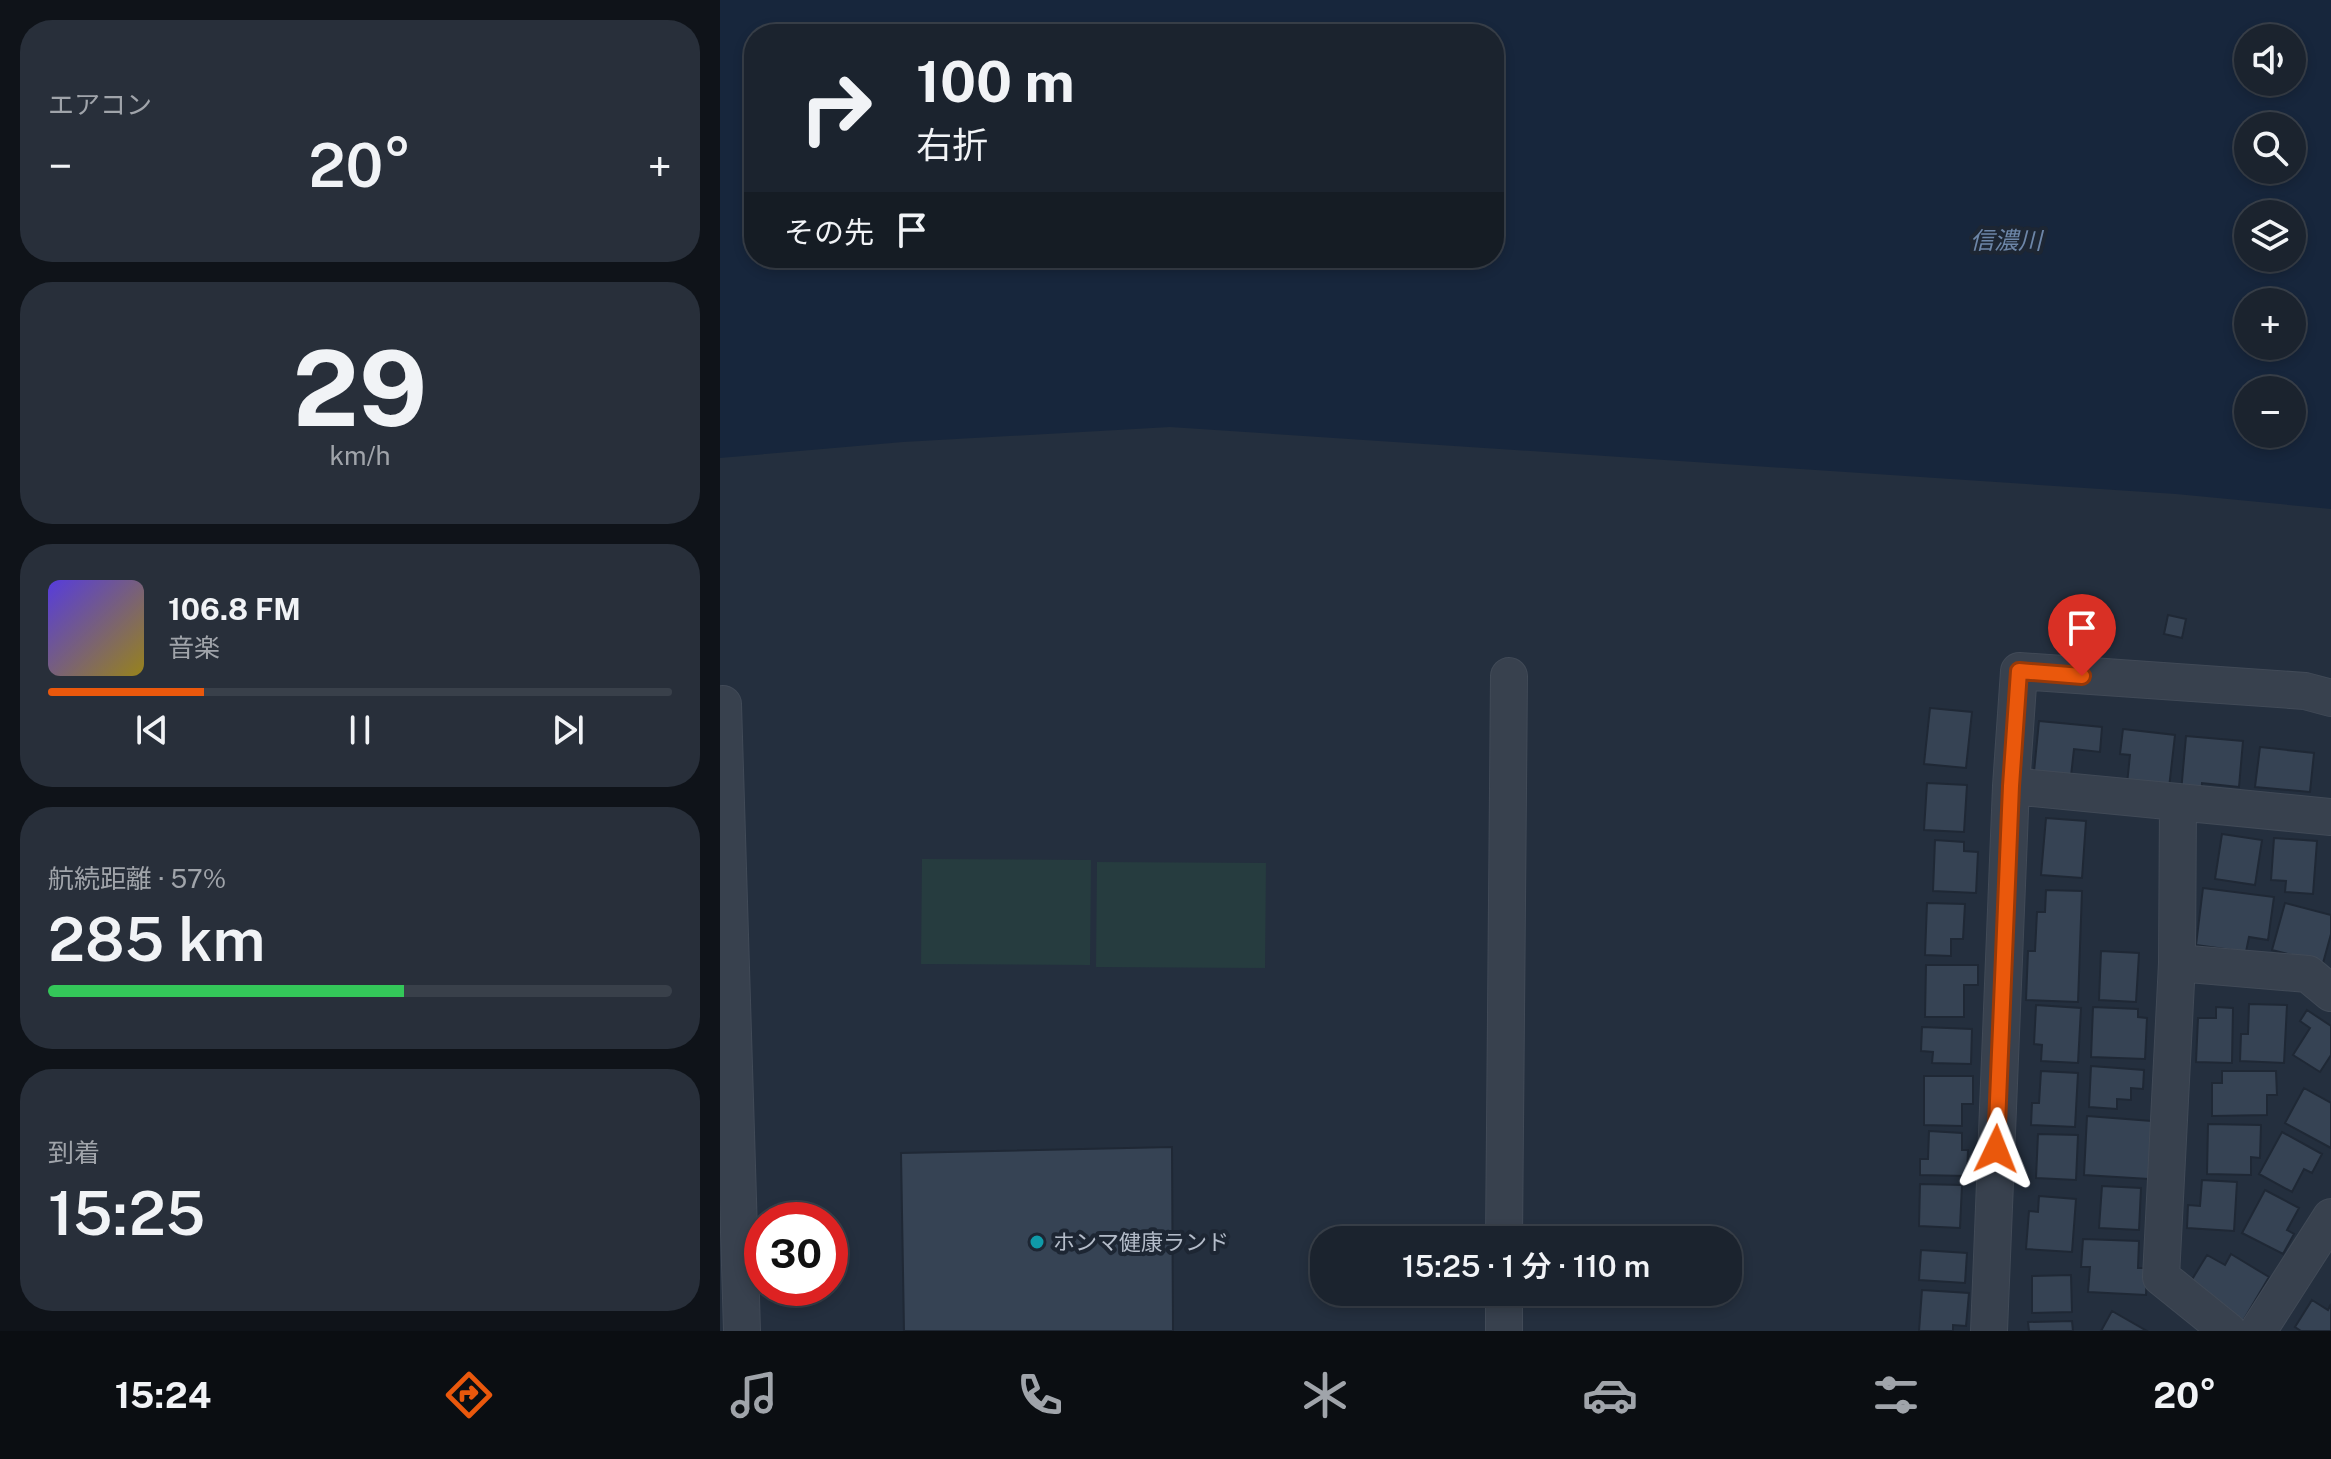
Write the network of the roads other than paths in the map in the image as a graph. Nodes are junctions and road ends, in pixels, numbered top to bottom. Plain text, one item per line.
1 (1509, 676) dead end
2 (2331, 698) edge
3 (723, 704) dead end
4 (2011, 786) junction
5 (2178, 802) junction
6 (2331, 817) edge
7 (2177, 963) junction
8 (2331, 993) edge
9 (2331, 1217) edge
10 (1504, 1226) edge
11 (1504, 1306) edge
12 (742, 1331) edge
13 (1504, 1331) edge
14 (1989, 1331) edge
15 (2228, 1331) edge
16 (2258, 1331) edge

1 - 10 street
2 - 4 street
3 - 12 street
4 - 5 street
4 - 14 street
5 - 6 street
5 - 7 street
7 - 8 street
7 - 15 street
9 - 16 street
11 - 13 street

